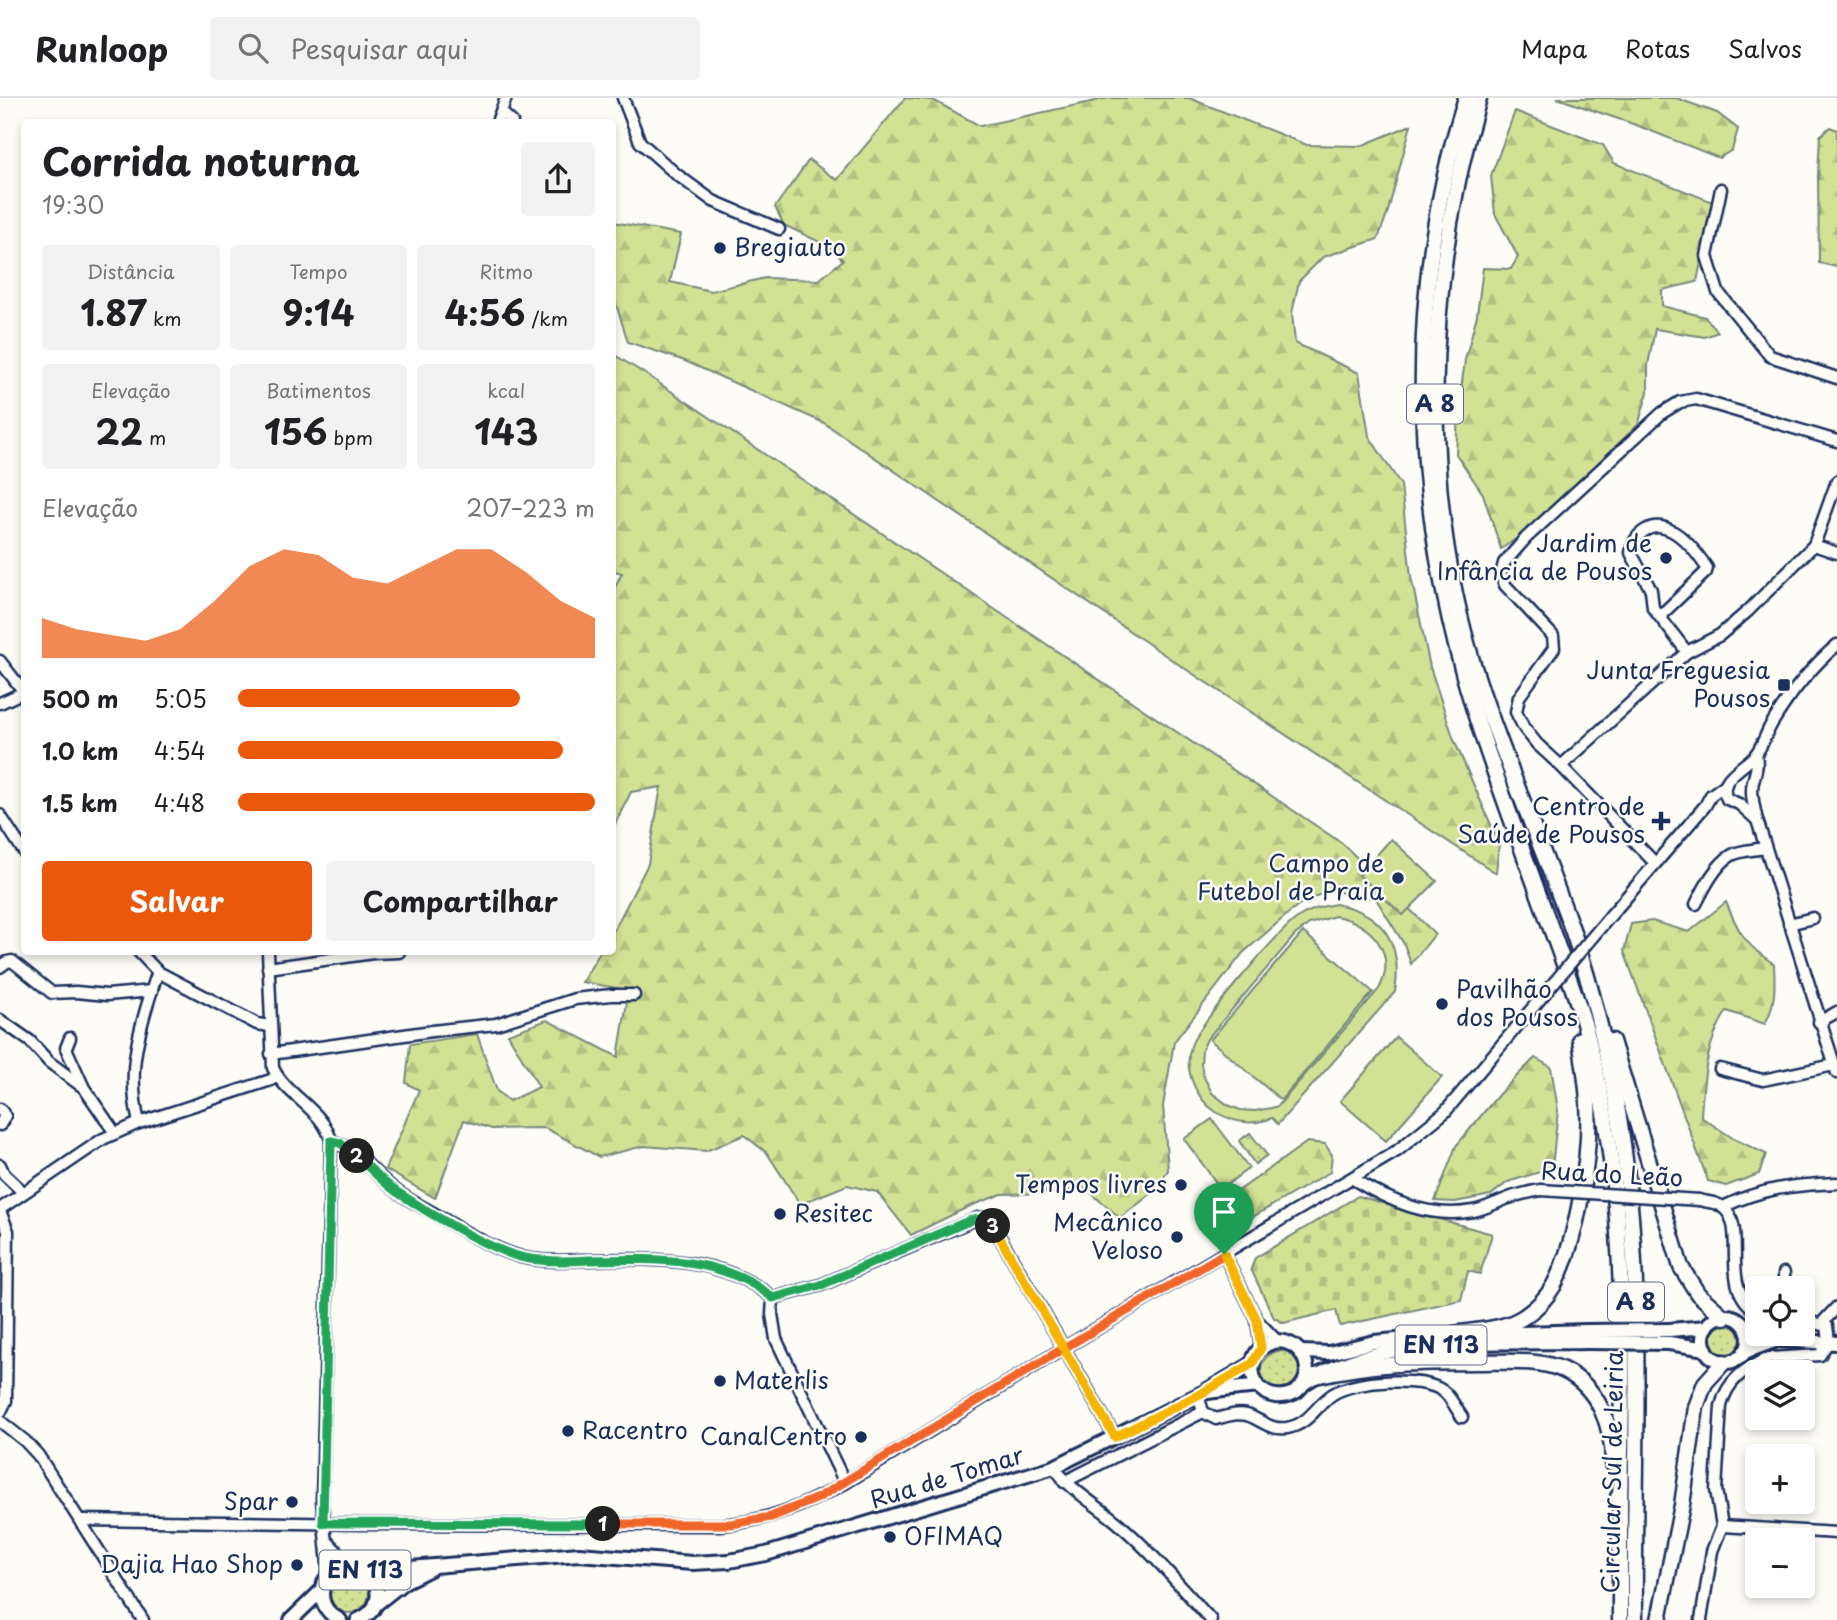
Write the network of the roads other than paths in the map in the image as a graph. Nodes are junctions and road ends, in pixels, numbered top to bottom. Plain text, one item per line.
1 (506, 98) edge
2 (623, 98) edge
3 (1466, 98) edge
4 (1479, 98) edge
5 (501, 112) junction
6 (498, 119) edge
7 (509, 119) edge
8 (1721, 189) dead end
9 (779, 229) dead end
10 (1837, 378) edge
11 (1837, 441) edge
12 (1837, 481) edge
13 (1814, 545) junction
14 (1837, 553) edge
15 (1660, 616) junction
16 (1837, 645) edge
17 (1687, 652) junction
18 (0, 661) edge
19 (21, 688) edge
20 (21, 693) edge
21 (0, 703) edge
22 (1756, 754) junction
23 (1561, 766) junction
24 (1729, 781) junction
25 (1752, 790) junction
26 (1735, 803) junction
27 (1705, 806) junction
28 (0, 816) edge
29 (1757, 820) junction
30 (21, 848) edge
31 (1765, 848) junction
32 (1655, 863) junction
33 (1696, 904) dead end
34 (1813, 918) dead end
35 (1788, 924) junction
36 (142, 955) edge
37 (268, 955) edge
38 (359, 955) edge
39 (0, 967) edge
40 (268, 968) junction
41 (158, 972) junction
42 (1591, 989) junction
43 (152, 991) junction
44 (1574, 993) junction
45 (634, 995) dead end
46 (1837, 1012) edge
47 (0, 1020) edge
48 (1819, 1022) junction
49 (270, 1026) junction
50 (70, 1038) dead end
51 (271, 1054) junction
52 (1720, 1069) dead end
53 (1835, 1069) edge
54 (277, 1076) junction
55 (84, 1087) junction
56 (0, 1109) edge
57 (139, 1124) junction
58 (0, 1125) edge
59 (115, 1133) junction
60 (331, 1141) junction
61 (0, 1166) edge
62 (1353, 1179) junction
63 (1837, 1183) edge
64 (23, 1192) junction
65 (1723, 1207) junction
66 (0, 1210) edge
67 (1224, 1254) junction
68 (773, 1298) junction
69 (1745, 1301) edge
70 (1837, 1307) edge
71 (1724, 1317) junction
72 (1257, 1320) junction
73 (1815, 1323) edge
74 (1743, 1324) joint
75 (1822, 1324) junction
76 (1707, 1327) junction
77 (1453, 1334) junction
78 (1586, 1336) junction
79 (1669, 1337) junction
80 (1277, 1341) junction
81 (1815, 1341) edge
82 (1833, 1342) edge
83 (1760, 1346) edge
84 (1064, 1348) junction
85 (1261, 1348) junction
86 (1706, 1349) junction
87 (1301, 1352) junction
88 (1744, 1352) junction
89 (1724, 1362) junction
90 (1252, 1364) junction
91 (1309, 1380) junction
92 (1258, 1387) junction
93 (1201, 1393) junction
94 (1203, 1412) junction
95 (0, 1413) edge
96 (1462, 1417) dead end
97 (0, 1421) edge
98 (1115, 1437) junction
99 (1054, 1466) junction
100 (1064, 1482) junction
101 (845, 1483) junction
102 (1620, 1505) junction
103 (80, 1520) junction
104 (323, 1523) junction
105 (1722, 1527) junction
106 (1837, 1533) edge
107 (326, 1540) junction
108 (437, 1566) junction
109 (357, 1567) junction
110 (329, 1576) junction
111 (323, 1590) junction
112 (367, 1615) edge
113 (338, 1619) edge
114 (143, 1620) edge
115 (291, 1620) edge
116 (318, 1620) edge
117 (1211, 1620) edge
118 (1620, 1620) edge
119 (1634, 1620) edge
120 (1659, 1620) edge
121 (1701, 1620) edge

1 - 5 street
2 - 9 street
3 - 44 highway, Circular Sul de Leiria / A 8
4 - 42 highway, Circular Sul de Leiria / A 8
5 - 6 street
5 - 7 street
8 - 10 street
11 - 23 street
12 - 13 street
13 - 14 street
13 - 17 street
15 - 15 street
15 - 17 street
16 - 22 street
17 - 23 street
18 - 19 street
20 - 21 street
22 - 24 street
22 - 25 street
23 - 32 street
24 - 25 street
24 - 26 street
24 - 27 street
25 - 26 street
25 - 29 street
26 - 27 street
26 - 29 street
27 - 32 street
28 - 30 street
29 - 31 street
31 - 33 street
31 - 35 street
32 - 62 street, bridge
34 - 35 street
35 - 48 street
36 - 41 street
37 - 40 street
38 - 40 street
39 - 43 street
40 - 49 street
41 - 43 street
41 - 49 street
42 - 71 highway
42 - 119 highway, Circular Sul de Leiria / A 8
43 - 57 street
44 - 77 highway
44 - 102 highway, Circular Sul de Leiria / A 8
45 - 51 street
46 - 48 street
47 - 55 street
48 - 53 street
49 - 51 street
50 - 55 street
51 - 54 street
52 - 53 street
54 - 57 street
54 - 60 street
55 - 59 street
56 - 58 street
57 - 59 street
59 - 64 street
60 - 68 street
60 - 104 street
61 - 64 street
62 - 65 street, Rua do Leão, bridge
62 - 67 street
63 - 65 street
64 - 66 street
65 - 69 street
66 - 95 street
67 - 72 street
67 - 84 street
68 - 84 street
68 - 101 street
70 - 75 street
71 - 74 main road
71 - 76 main road, Rua de Tomar / EN 113
72 - 80 street
72 - 85 street
73 - 75 street
74 - 88 main road
75 - 82 street
76 - 79 main road, Rua de Tomar / EN 113
76 - 86 main road
77 - 78 main road, Rua de Tomar / EN 113
77 - 87 main road, Rua de Tomar / EN 113
78 - 79 main road, Rua de Tomar / EN 113, bridge
78 - 91 main road, Rua de Tomar / EN 113
79 - 86 main road, Rua de Tomar / EN 113
80 - 85 main road
80 - 87 main road, Rua de Tomar / EN 113
81 - 82 main road
82 - 105 street
83 - 88 main road
84 - 98 street
84 - 101 street
85 - 90 main road
86 - 89 main road, Rua de Tomar / EN 113
87 - 91 main road
88 - 89 main road
89 - 120 highway
90 - 92 main road
90 - 93 main road, Rua de Tomar / EN 113
91 - 92 main road, Rua de Tomar / EN 113
91 - 102 highway
92 - 93 main road, Rua de Tomar / EN 113
93 - 94 street
93 - 98 main road, Rua de Tomar / EN 113
94 - 96 street
94 - 100 street
97 - 103 street
98 - 99 main road, Rua de Tomar / EN 113
99 - 100 street
99 - 108 main road, Rua de Tomar / EN 113
100 - 117 street
101 - 104 street
102 - 118 highway, A 8
103 - 104 street
103 - 114 street
104 - 107 street
105 - 106 street
105 - 121 street
107 - 109 street
107 - 110 street
108 - 109 main road, Rua de Tomar / EN 113
108 - 112 main road, Rua de Tomar / EN 113
109 - 110 main road, Rua de Tomar / EN 113
109 - 112 main road, Rua de Tomar / EN 113
110 - 111 main road, EN 113
111 - 113 main road, EN 113
111 - 115 main road, EN 113
113 - 116 main road, EN 113

